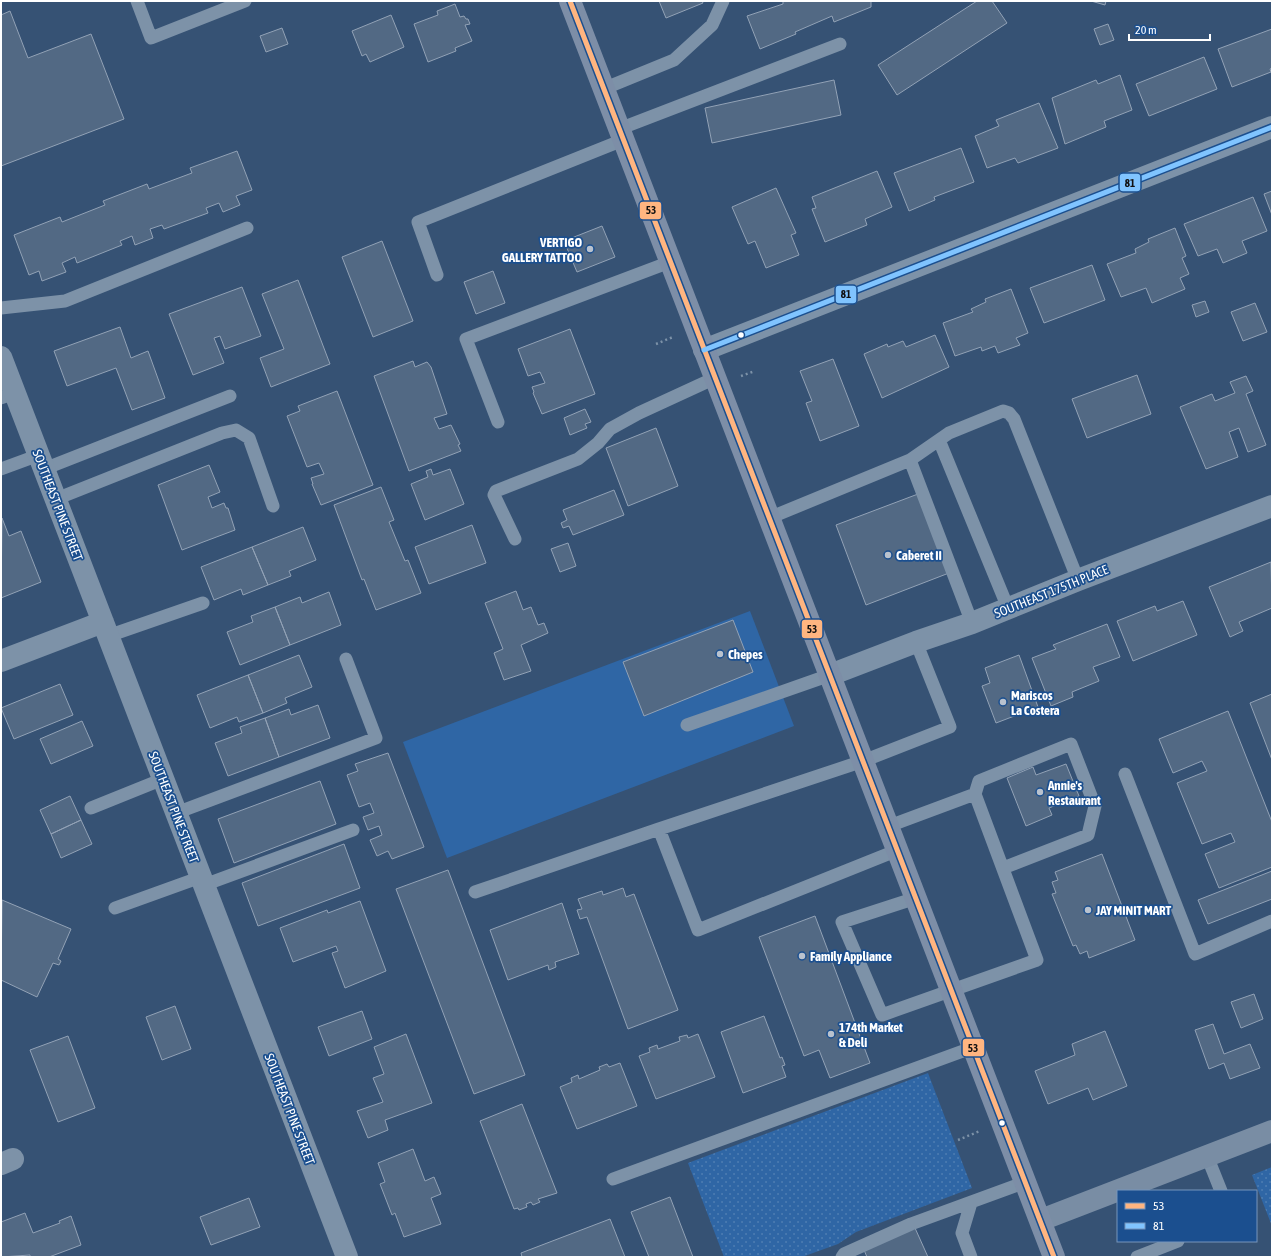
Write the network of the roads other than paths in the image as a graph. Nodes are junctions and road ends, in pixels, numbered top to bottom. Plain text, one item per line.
1 (137, 1) edge
2 (245, 1) edge
3 (570, 1) edge
4 (723, 1) edge
5 (840, 44) dead end
6 (604, 89) junction
7 (1272, 127) edge
8 (621, 135) junction
9 (247, 228) dead end
10 (670, 262) junction
11 (437, 275) dead end
12 (1, 308) edge
13 (704, 350) junction
14 (1, 357) edge
15 (715, 378) junction
16 (8, 395) edge
17 (230, 396) dead end
18 (498, 422) dead end
19 (939, 440) junction
20 (910, 460) junction
21 (41, 462) junction
22 (1, 469) edge
23 (56, 499) junction
24 (273, 506) dead end
25 (1272, 506) edge
26 (770, 518) junction
27 (515, 539) dead end
28 (1078, 580) junction
29 (203, 603) dead end
30 (1008, 608) junction
31 (972, 623) junction
32 (105, 629) junction
33 (916, 642) junction
34 (346, 659) dead end
35 (1, 661) edge
36 (830, 675) junction
37 (687, 725) dead end
38 (863, 761) junction
39 (1126, 774) dead end
40 (163, 779) junction
41 (975, 794) junction
42 (91, 808) dead end
43 (176, 813) junction
44 (889, 826) junction
45 (660, 829) junction
46 (353, 830) dead end
47 (898, 850) junction
48 (1003, 868) junction
49 (202, 881) junction
50 (475, 892) dead end
51 (916, 898) junction
52 (114, 908) dead end
53 (1272, 922) edge
54 (952, 991) junction
55 (974, 1047) junction
56 (1272, 1131) edge
57 (1207, 1156) junction
58 (613, 1180) dead end
59 (1026, 1182) junction
60 (1119, 1190) edge
61 (1221, 1190) edge
62 (1117, 1191) edge
63 (971, 1202) junction
64 (1041, 1220) junction
65 (1175, 1242) edge
66 (347, 1257) edge
67 (842, 1257) edge
68 (971, 1257) edge
69 (1054, 1257) edge
70 (1137, 1257) edge

1 - 2 lane
3 - 6 main road
4 - 6 lane
5 - 8 lane
6 - 8 main road
7 - 13 street
8 - 10 main road
8 - 11 lane
9 - 12 lane
10 - 13 main road
10 - 18 lane
13 - 15 main road
14 - 16 street, SOUTHEAST PINE STREET
15 - 26 main road
15 - 27 lane
16 - 21 street, SOUTHEAST PINE STREET
17 - 21 lane
19 - 20 lane
19 - 28 lane
19 - 30 lane
20 - 26 lane
20 - 31 lane
21 - 22 lane
21 - 23 street, SOUTHEAST PINE STREET
23 - 24 lane
23 - 32 street, SOUTHEAST PINE STREET
25 - 28 street, SOUTHEAST 175TH PLACE
26 - 36 main road
28 - 30 street, SOUTHEAST 175TH PLACE
29 - 32 lane
30 - 31 street, SOUTHEAST 175TH PLACE
31 - 33 street, SOUTHEAST 175TH PLACE
32 - 35 street
32 - 40 street, SOUTHEAST PINE STREET
33 - 36 street, SOUTHEAST 175TH PLACE
33 - 38 lane
34 - 43 lane
36 - 37 lane
36 - 38 main road
38 - 44 main road
38 - 45 lane
39 - 53 lane
40 - 42 lane
40 - 43 street, SOUTHEAST PINE STREET
41 - 44 lane
41 - 48 lane
41 - 48 lane
43 - 49 street, SOUTHEAST PINE STREET
44 - 47 main road
45 - 47 lane
45 - 50 lane
46 - 49 lane
47 - 51 main road
48 - 54 lane
49 - 52 lane
49 - 66 street, SOUTHEAST PINE STREET
51 - 54 main road
51 - 54 lane
54 - 55 main road
55 - 58 lane
55 - 59 main road
56 - 57 street
57 - 60 street
57 - 61 lane
59 - 63 lane
59 - 64 main road
62 - 64 street
63 - 67 lane
63 - 68 lane
64 - 69 main road
65 - 70 lane

